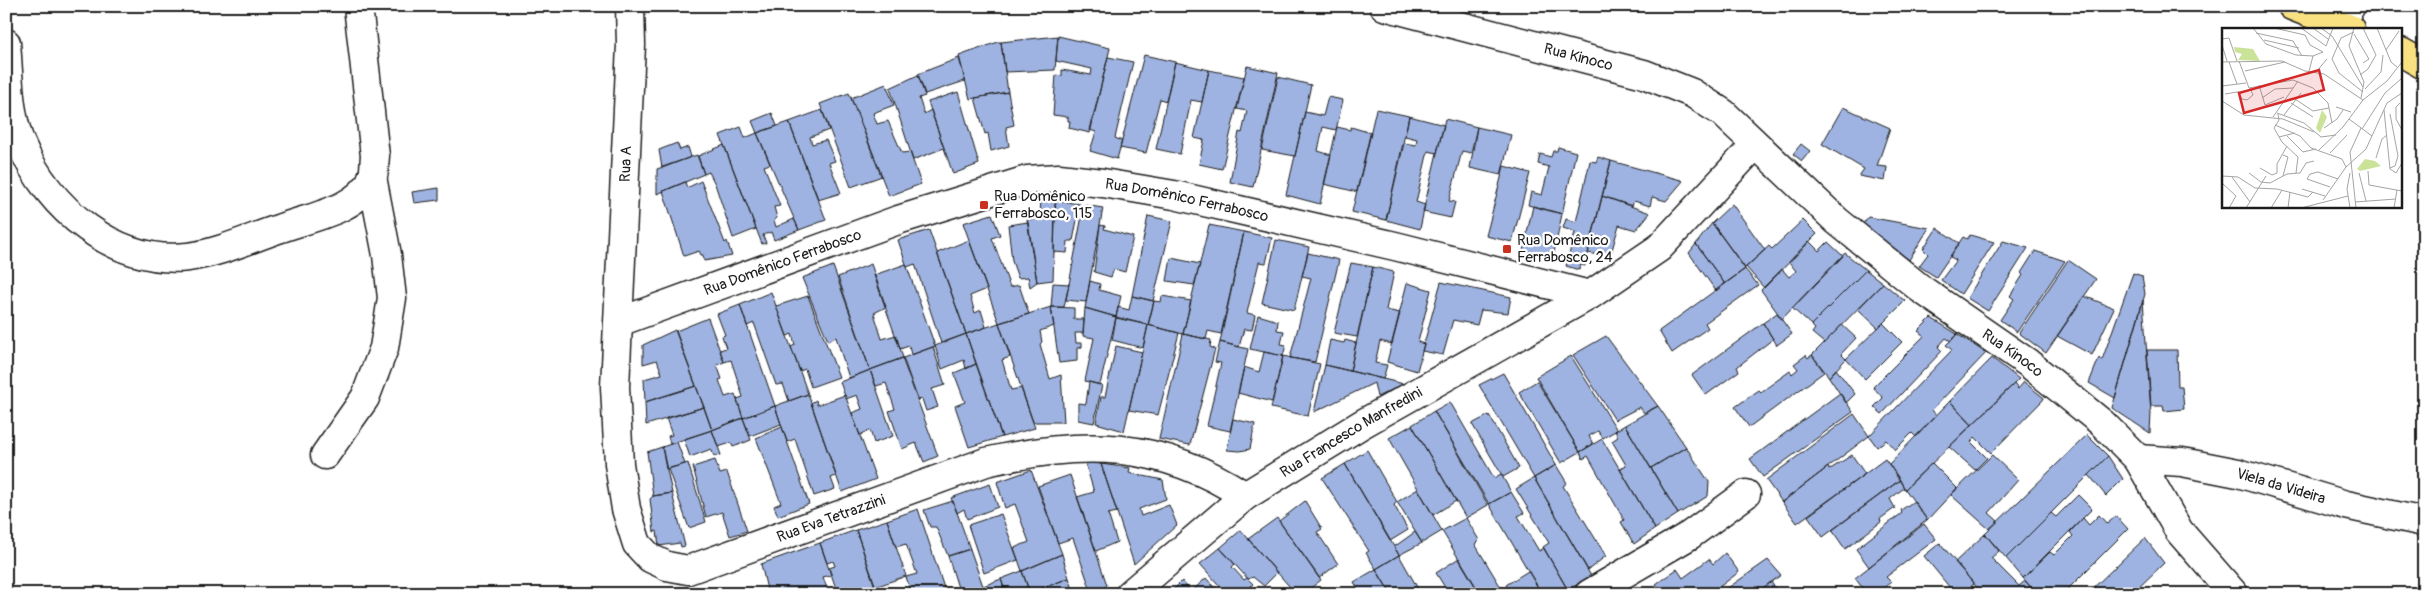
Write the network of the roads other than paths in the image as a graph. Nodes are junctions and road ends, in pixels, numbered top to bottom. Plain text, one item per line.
1 (351, 6) edge
2 (630, 6) edge
3 (1384, 6) edge
4 (2292, 6) edge
5 (358, 7) edge
6 (2346, 20) edge
7 (6, 43) edge
8 (2402, 53) edge
9 (2424, 65) edge
10 (1755, 145) junction
11 (372, 177) junction
12 (1590, 295) junction
13 (619, 322) junction
14 (325, 454) dead end
15 (2138, 459) junction
16 (1746, 494) dead end
17 (1245, 496) junction
18 (2424, 522) edge
19 (1130, 594) edge
20 (1589, 594) edge
21 (2234, 594) edge

1 - 5 street
2 - 13 street, Rua A
3 - 10 street, Rua Kinoco
4 - 6 main road
5 - 11 street
7 - 11 street
8 - 9 main road
10 - 12 street
10 - 15 street, Rua Kinoco
11 - 14 street
12 - 13 street, Rua Domênico Ferrabosco
12 - 17 street, Rua Francesco Manfredini
13 - 17 street, Rua Eva Tetrazzini
15 - 18 street, Viela da Videira
15 - 21 street, Rua Kinoco
16 - 20 street
17 - 19 street, Rua Francesco Manfredini

